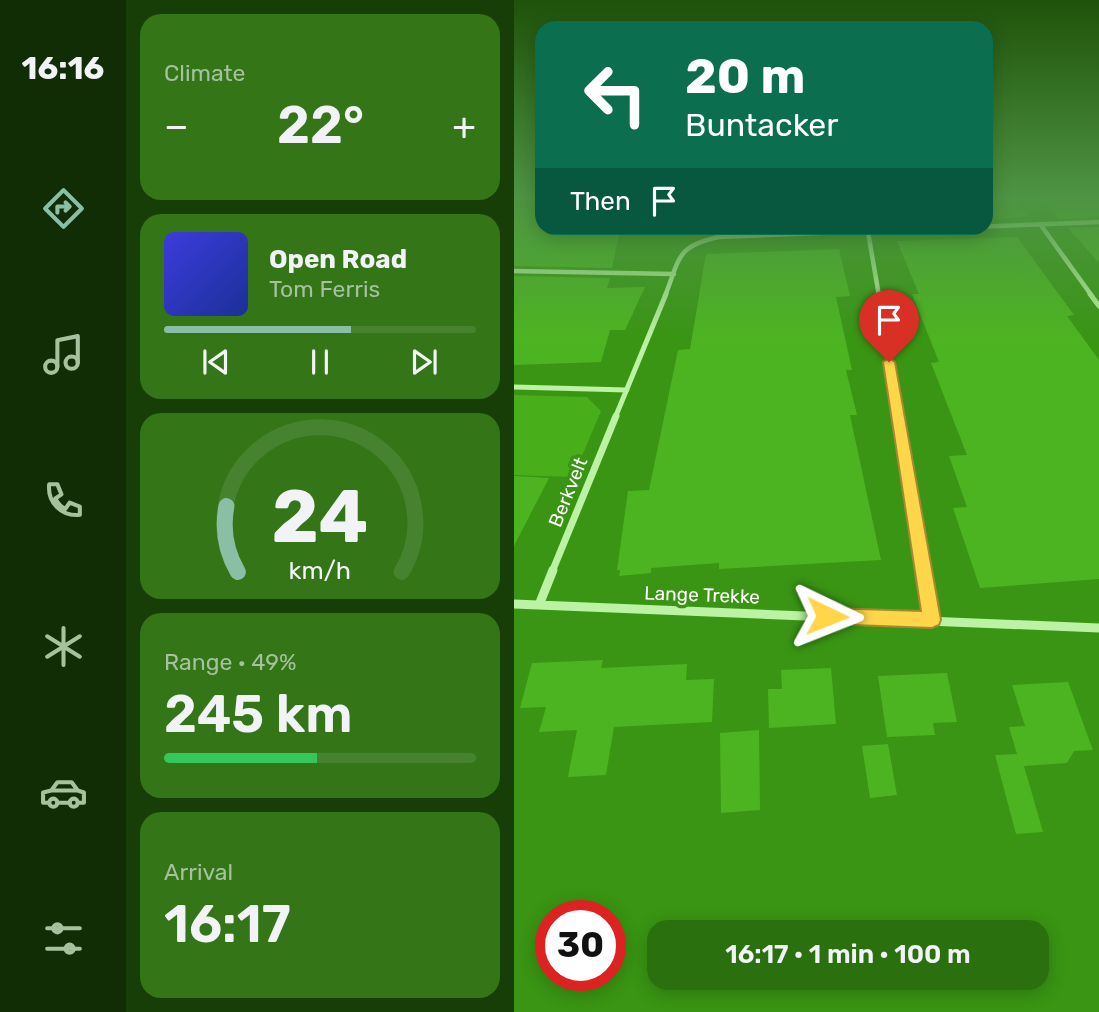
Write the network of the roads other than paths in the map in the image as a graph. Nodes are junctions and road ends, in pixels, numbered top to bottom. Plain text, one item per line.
1 (689, 245) edge
2 (870, 245) edge
3 (1055, 245) edge
4 (514, 271) edge
5 (674, 274) junction
6 (1098, 306) edge
7 (514, 387) edge
8 (627, 390) junction
9 (514, 604) edge
10 (539, 605) junction
11 (932, 620) junction
12 (1098, 628) edge

1 - 5 street, Berkvelt
2 - 11 street
3 - 6 street
4 - 5 street
5 - 8 street, Berkvelt
7 - 8 street
8 - 10 street, Berkvelt
9 - 10 street, Lange Trekke
10 - 11 street, Lange Trekke
11 - 12 street, Lange Trekke

